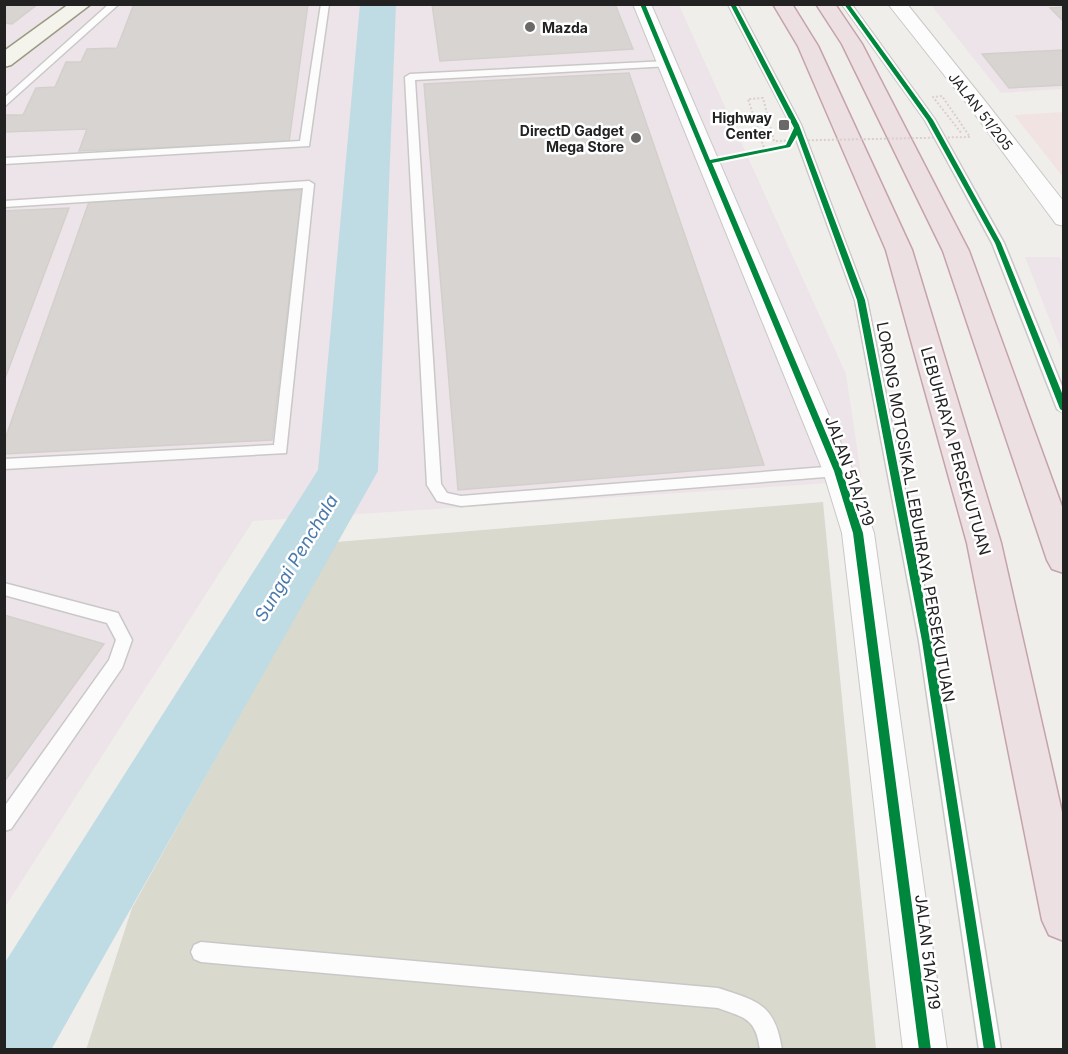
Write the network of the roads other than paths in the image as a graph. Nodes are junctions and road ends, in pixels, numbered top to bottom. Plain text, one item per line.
1 (82, 4) edge
2 (115, 4) edge
3 (325, 4) edge
4 (642, 4) edge
5 (732, 4) edge
6 (782, 4) edge
7 (825, 4) edge
8 (846, 4) edge
9 (897, 4) edge
10 (4, 62) edge
11 (667, 64) junction
12 (4, 104) edge
13 (4, 161) edge
14 (4, 204) edge
15 (1064, 219) edge
16 (1064, 409) edge
17 (4, 465) edge
18 (837, 471) junction
19 (1064, 560) edge
20 (4, 589) edge
21 (4, 823) edge
22 (1064, 920) edge
23 (201, 952) dead end
24 (771, 1050) edge
25 (925, 1050) edge
26 (990, 1050) edge

1 - 10 street
2 - 12 lane
3 - 13 lane
4 - 11 street, JALAN 51A/219
5 - 26 lane, LORONG MOTOSIKAL LEBUHRAYA PERSEKUTUAN
6 - 22 highway, LEBUHRAYA PERSEKUTUAN
7 - 19 highway
8 - 16 lane
9 - 15 street, JALAN 51/205
11 - 18 street, JALAN 51A/219
11 - 18 lane
14 - 17 lane
18 - 25 street, JALAN 51A/219
20 - 21 lane
23 - 24 lane

